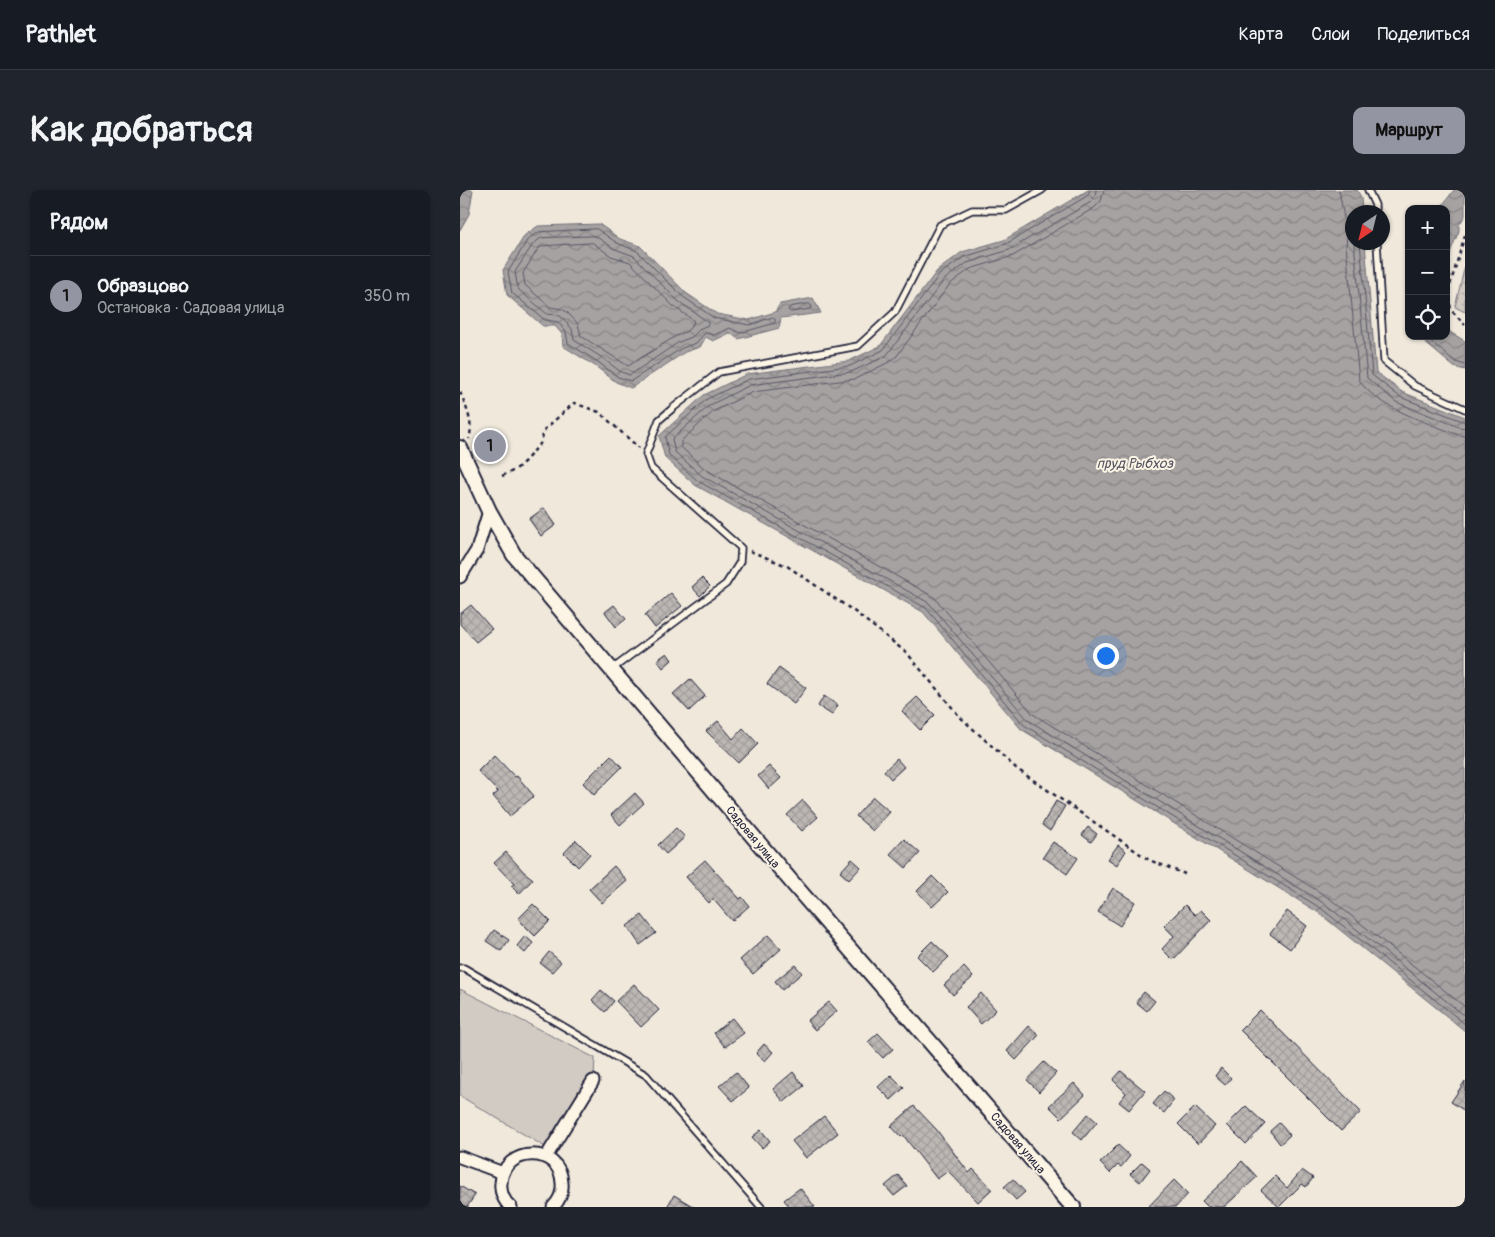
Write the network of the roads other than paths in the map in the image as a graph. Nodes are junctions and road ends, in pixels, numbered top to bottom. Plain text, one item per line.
1 (1042, 190) edge
2 (1368, 190) edge
3 (1375, 205) edge
4 (1377, 250) edge
5 (1465, 409) edge
6 (462, 451) edge
7 (489, 511) junction
8 (460, 577) edge
9 (611, 671) junction
10 (460, 968) edge
11 (593, 1081) dead end
12 (460, 1157) edge
13 (546, 1157) junction
14 (503, 1173) junction
15 (560, 1205) edge
16 (511, 1207) edge
17 (762, 1207) edge
18 (1073, 1207) edge

1 - 9 lane
2 - 3 lane
4 - 5 lane
6 - 7 street, Садовая улица
7 - 8 street
7 - 9 street, Садовая улица
9 - 18 street, Садовая улица
10 - 17 lane
11 - 13 street
12 - 14 street
13 - 14 street
13 - 15 street
14 - 16 street

